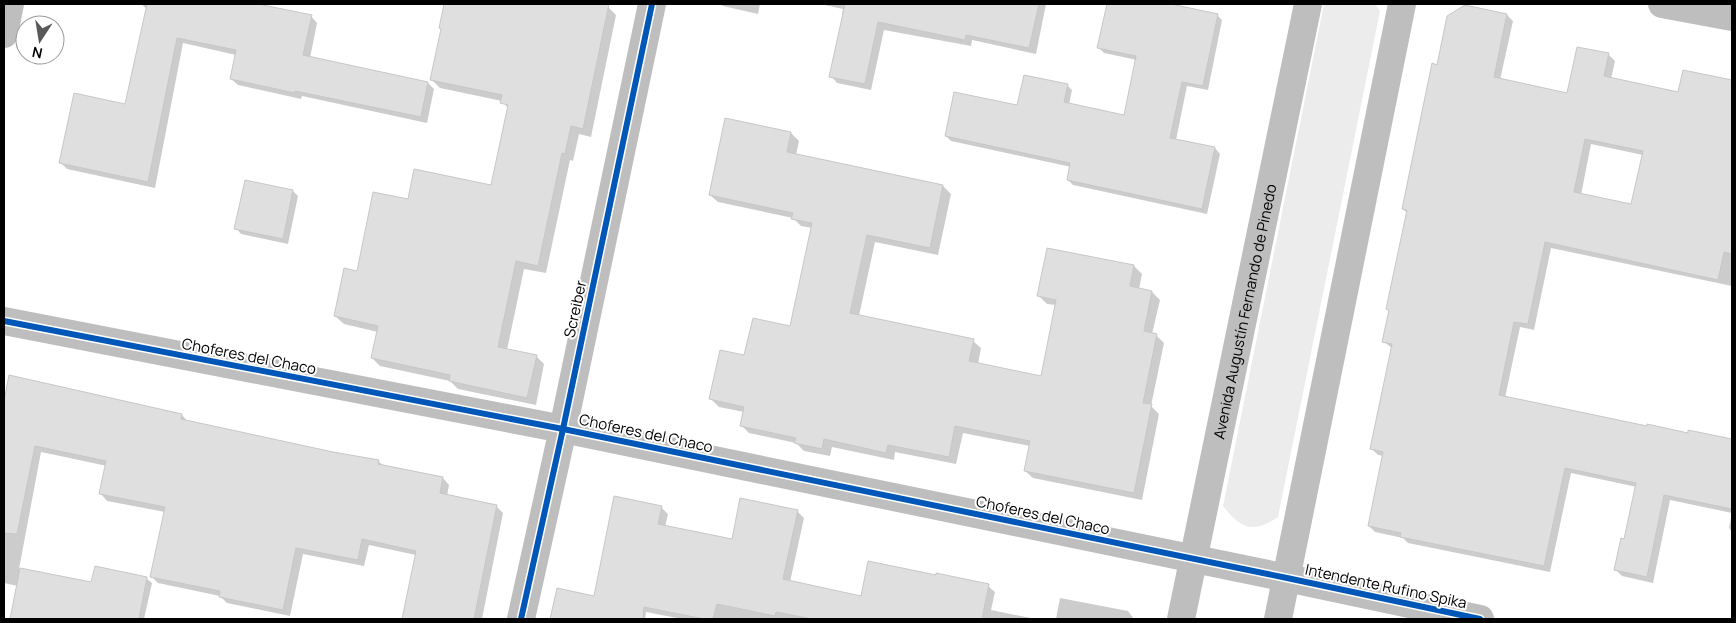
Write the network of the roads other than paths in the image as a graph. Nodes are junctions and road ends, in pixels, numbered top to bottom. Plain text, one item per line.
1 (10, 4) edge
2 (652, 4) edge
3 (1308, 4) edge
4 (1402, 4) edge
5 (1662, 4) edge
6 (1732, 17) edge
7 (4, 34) edge
8 (4, 321) edge
9 (563, 429) junction
10 (1194, 558) junction
11 (1286, 578) junction
12 (521, 619) edge
13 (1181, 619) edge
14 (1278, 619) edge
15 (1480, 619) edge

1 - 7 street
2 - 9 street, Screiber
3 - 10 street, Avenida Augustín Fernando de Pinedo
4 - 11 street
5 - 6 street
8 - 9 street, Choferes del Chaco
9 - 10 street, Choferes del Chaco
9 - 12 street, Screiber
10 - 11 street, Choferes del Chaco
10 - 13 street, Avenida Augustín Fernando de Pinedo
11 - 14 street
11 - 15 street, Intendente Rufino Spika

